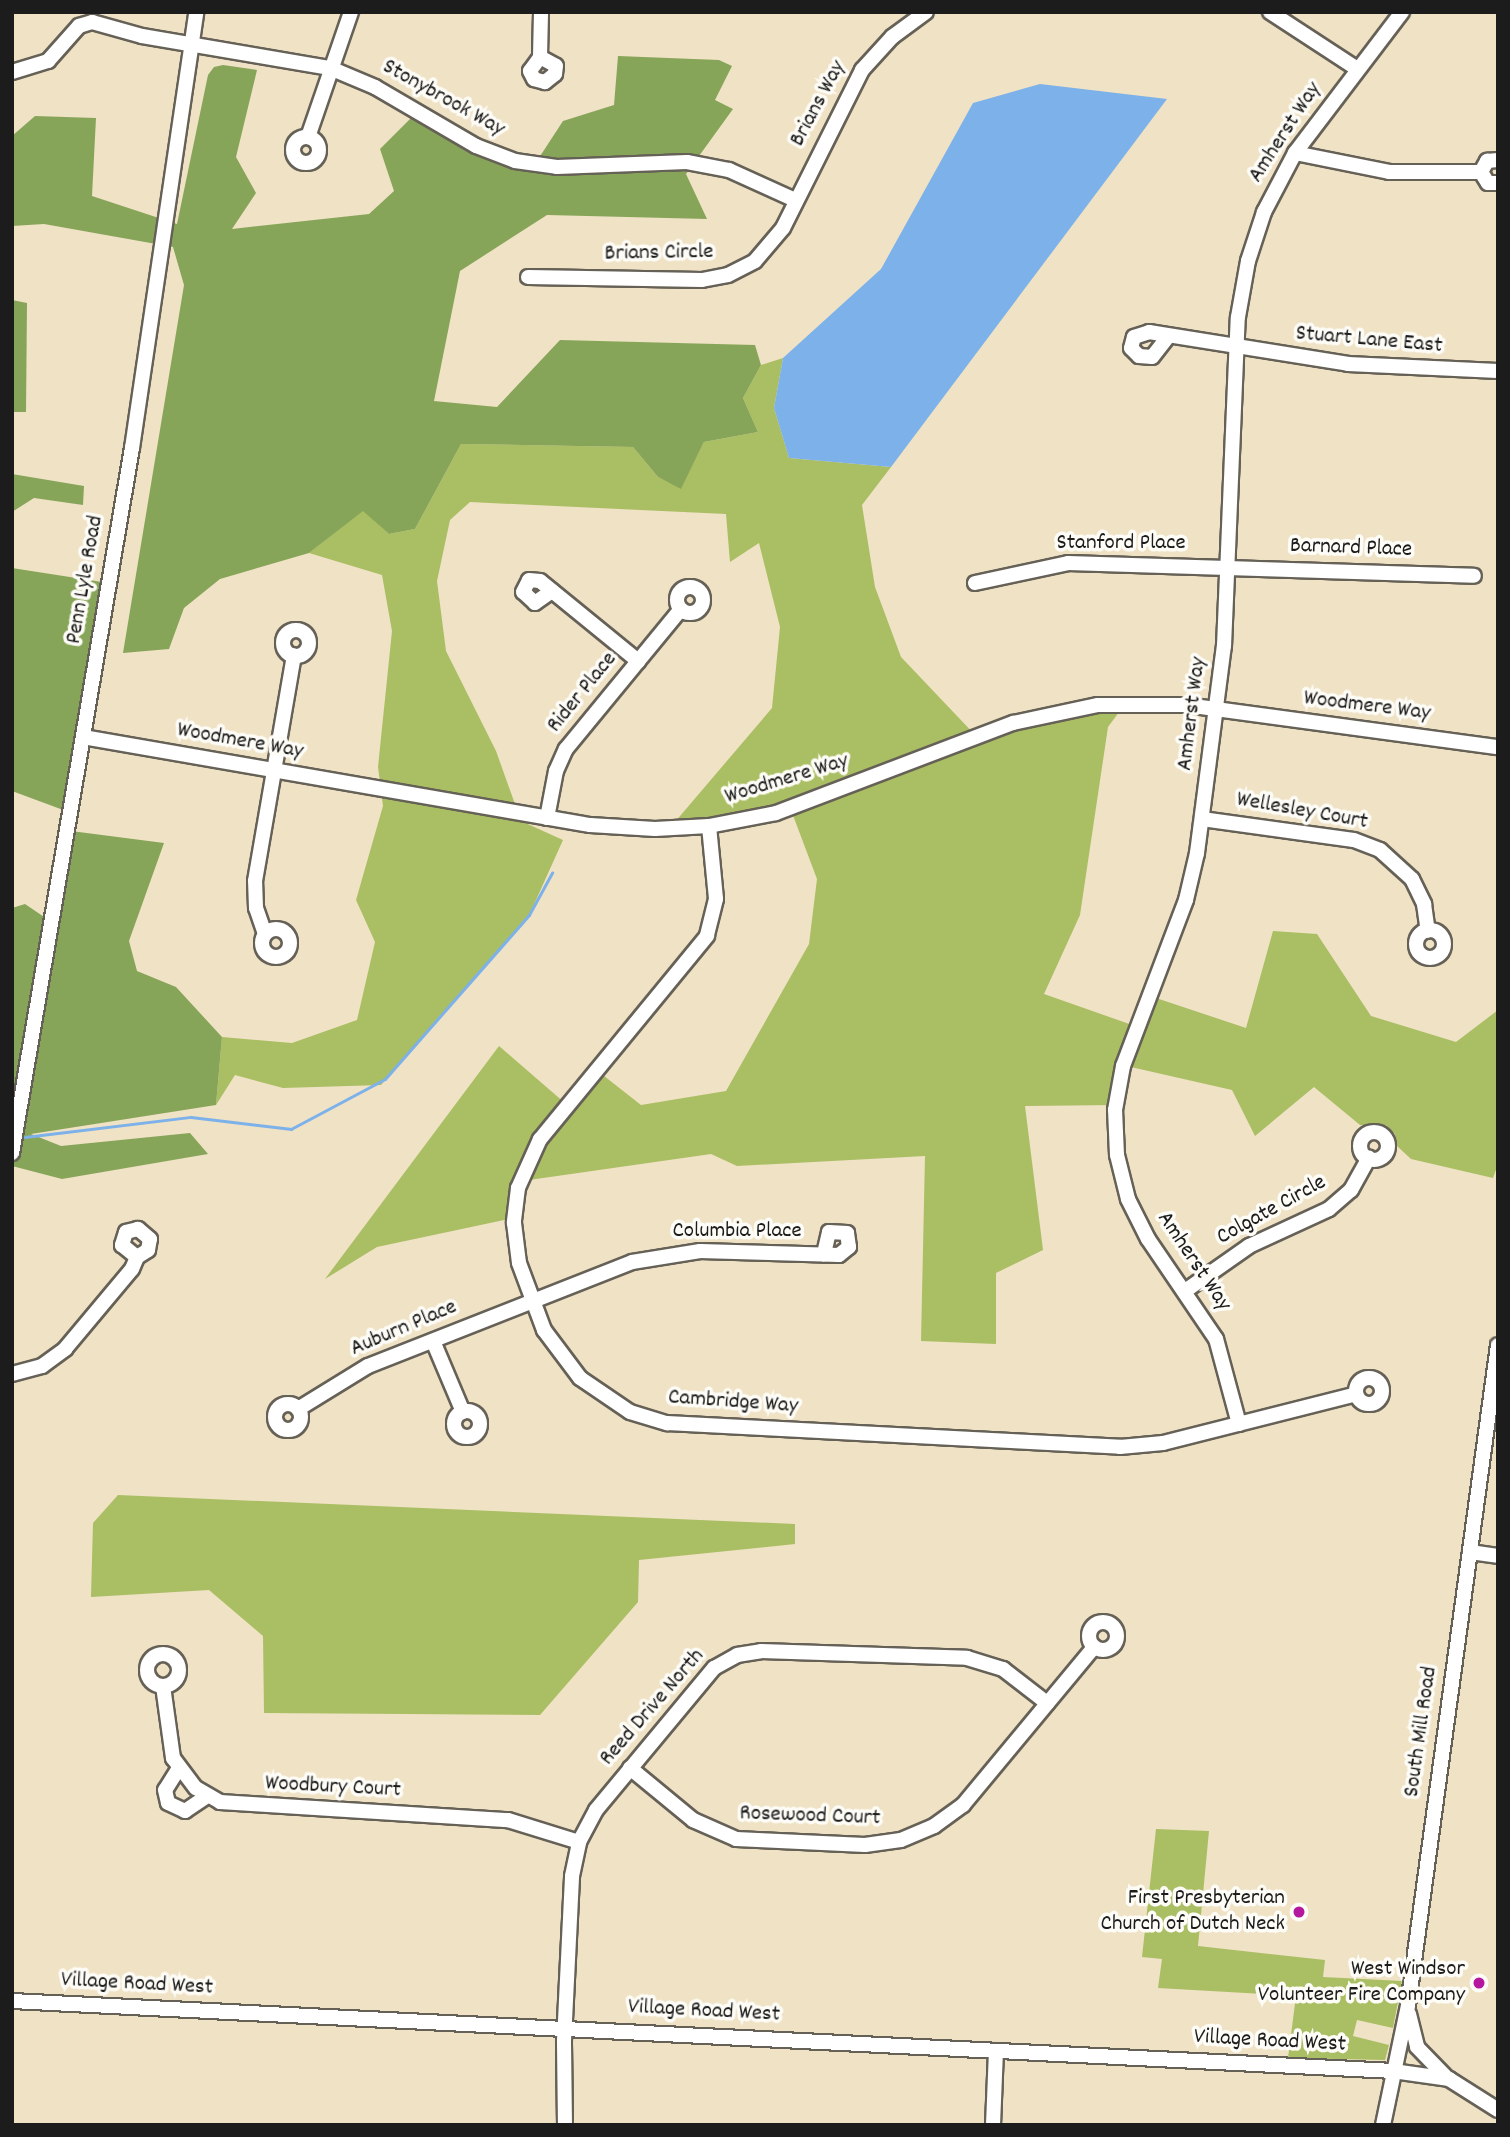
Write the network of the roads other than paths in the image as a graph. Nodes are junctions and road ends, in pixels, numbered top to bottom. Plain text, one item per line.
1 (196, 12) edge
2 (351, 12) edge
3 (541, 12) edge
4 (926, 12) edge
5 (1270, 12) edge
6 (1402, 12) edge
7 (192, 43) junction
8 (540, 57) dead end
9 (330, 68) junction
10 (1356, 68) junction
11 (12, 72) edge
12 (309, 137) dead end
13 (1295, 153) junction
14 (1498, 160) edge
15 (1481, 172) junction
16 (1498, 183) edge
17 (795, 200) junction
18 (528, 277) dead end
19 (1167, 338) dead end
20 (1236, 348) junction
21 (1498, 371) edge
22 (1227, 568) junction
23 (1474, 576) dead end
24 (975, 583) dead end
25 (552, 591) dead end
26 (681, 609) dead end
27 (294, 655) dead end
28 (638, 660) junction
29 (1217, 709) junction
30 (83, 737) junction
31 (1498, 747) edge
32 (273, 772) junction
33 (547, 818) junction
34 (1202, 819) junction
35 (709, 826) junction
36 (1428, 931) dead end
37 (265, 934) dead end
38 (12, 1153) edge
39 (1369, 1158) dead end
40 (824, 1254) dead end
41 (136, 1257) dead end
42 (1185, 1291) junction
43 (533, 1301) junction
44 (433, 1340) junction
45 (1498, 1345) edge
46 (12, 1374) edge
47 (1356, 1394) dead end
48 (298, 1409) dead end
49 (463, 1412) dead end
50 (1239, 1424) junction
51 (1470, 1552) junction
52 (1498, 1556) edge
53 (1094, 1647) dead end
54 (163, 1686) dead end
55 (1047, 1703) junction
56 (178, 1768) junction
57 (630, 1768) junction
58 (207, 1796) junction
59 (579, 1842) junction
60 (12, 2001) edge
61 (1408, 2006) junction
62 (565, 2027) junction
63 (996, 2051) junction
64 (1393, 2071) junction
65 (1449, 2079) junction
66 (1498, 2110) edge
67 (565, 2125) edge
68 (993, 2125) edge
69 (1383, 2125) edge

1 - 7 street, Penn Lyle Road
2 - 9 street
3 - 8 street
4 - 17 street, Brians Way
5 - 10 street
6 - 10 street, Amherst Way
7 - 9 street, Stonybrook Way
7 - 11 street, Stonybrook Way
7 - 30 street, Penn Lyle Road
9 - 12 street
9 - 17 street, Stonybrook Way
10 - 13 street, Amherst Way
13 - 15 street
13 - 20 street, Amherst Way
14 - 15 street
15 - 16 street
17 - 18 street, Brians Circle
19 - 20 street, Stuart Lane East
20 - 21 street, Stuart Lane East
20 - 22 street, Amherst Way
22 - 23 street, Barnard Place
22 - 24 street, Stanford Place
22 - 29 street, Amherst Way
25 - 28 street
26 - 28 street, Rider Place
27 - 32 street
28 - 33 street, Rider Place
29 - 31 street, Woodmere Way
29 - 34 street, Amherst Way
29 - 35 street, Woodmere Way
30 - 32 street, Woodmere Way
30 - 38 street, Penn Lyle Road
32 - 33 street, Woodmere Way
32 - 37 street
33 - 35 street, Woodmere Way
34 - 36 street, Wellesley Court
34 - 42 street, Amherst Way
35 - 43 street, Cambridge Way
39 - 42 street, Colgate Circle
40 - 43 street, Columbia Place
41 - 46 street
42 - 50 street, Amherst Way
43 - 44 street, Auburn Place
43 - 50 street, Cambridge Way
44 - 48 street, Auburn Place
44 - 49 street
45 - 51 street, South Mill Road
47 - 50 street, Cambridge Way
51 - 52 street
51 - 61 street, South Mill Road
53 - 55 street, Rosewood Court
54 - 56 street, Woodbury Court
55 - 57 street, Reed Drive North
55 - 57 street, Rosewood Court
56 - 58 street, Woodbury Court
56 - 58 street
57 - 59 street, Reed Drive North
58 - 59 street, Woodbury Court
59 - 62 street, Reed Drive North
60 - 62 street, Village Road West
61 - 64 street, South Mill Road
61 - 65 street
62 - 63 street, Village Road West
62 - 67 street, Reed Drive North
63 - 64 street, Village Road West
63 - 68 street
64 - 65 street, Village Road West
64 - 69 street, South Mill Road
65 - 66 street

